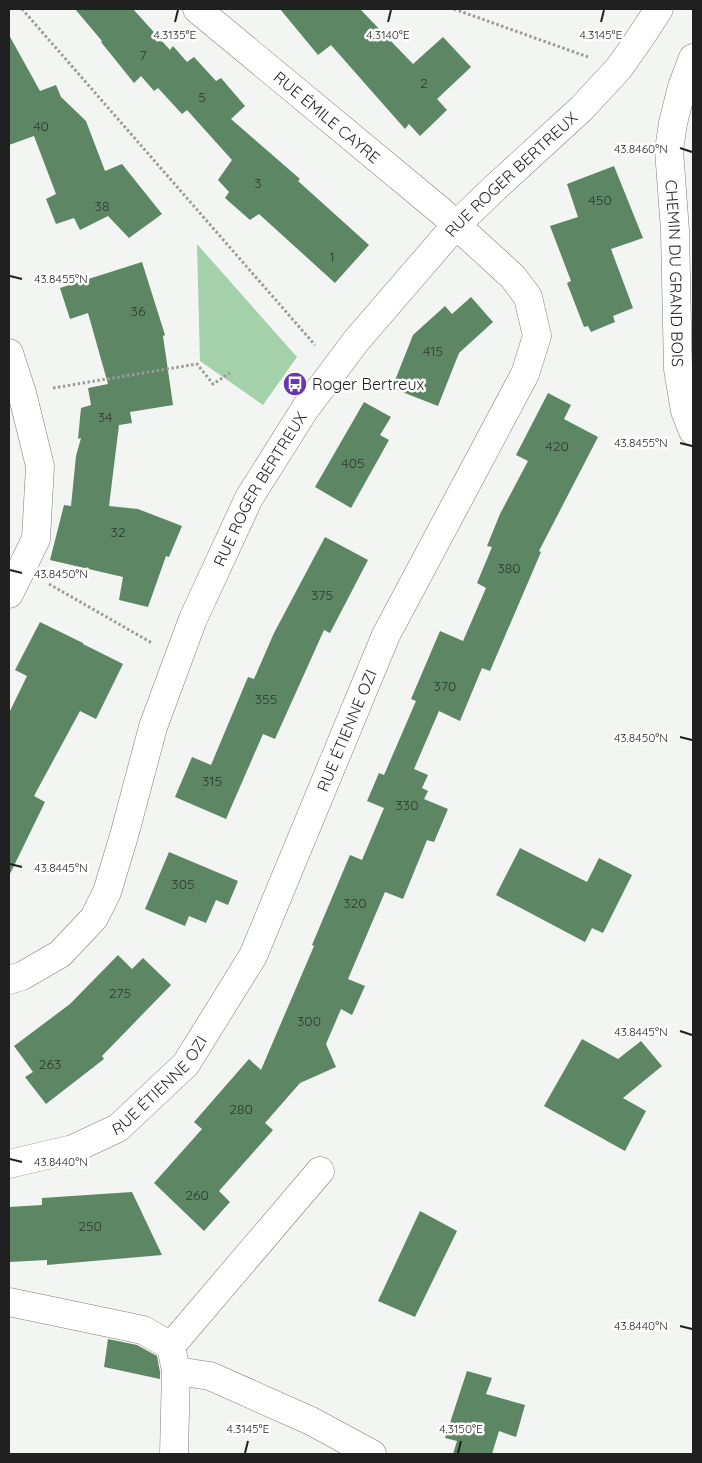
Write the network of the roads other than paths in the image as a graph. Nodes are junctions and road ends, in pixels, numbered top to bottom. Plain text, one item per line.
1 (197, 9) edge
2 (659, 9) edge
3 (693, 58) edge
4 (456, 225) junction
5 (9, 352) edge
6 (693, 431) edge
7 (9, 594) edge
8 (9, 980) edge
9 (9, 1164) edge
10 (320, 1171) dead end
11 (9, 1302) edge
12 (174, 1359) junction
13 (174, 1454) edge
14 (372, 1454) edge

1 - 4 street, RUE ÉMILE CAYRE
2 - 4 street, RUE ROGER BERTREUX
3 - 6 street, CHEMIN DU GRAND BOIS
4 - 8 street, RUE ROGER BERTREUX
4 - 9 street, RUE ÉTIENNE OZI
5 - 7 street
10 - 12 street
11 - 12 street
12 - 13 street
12 - 14 street

